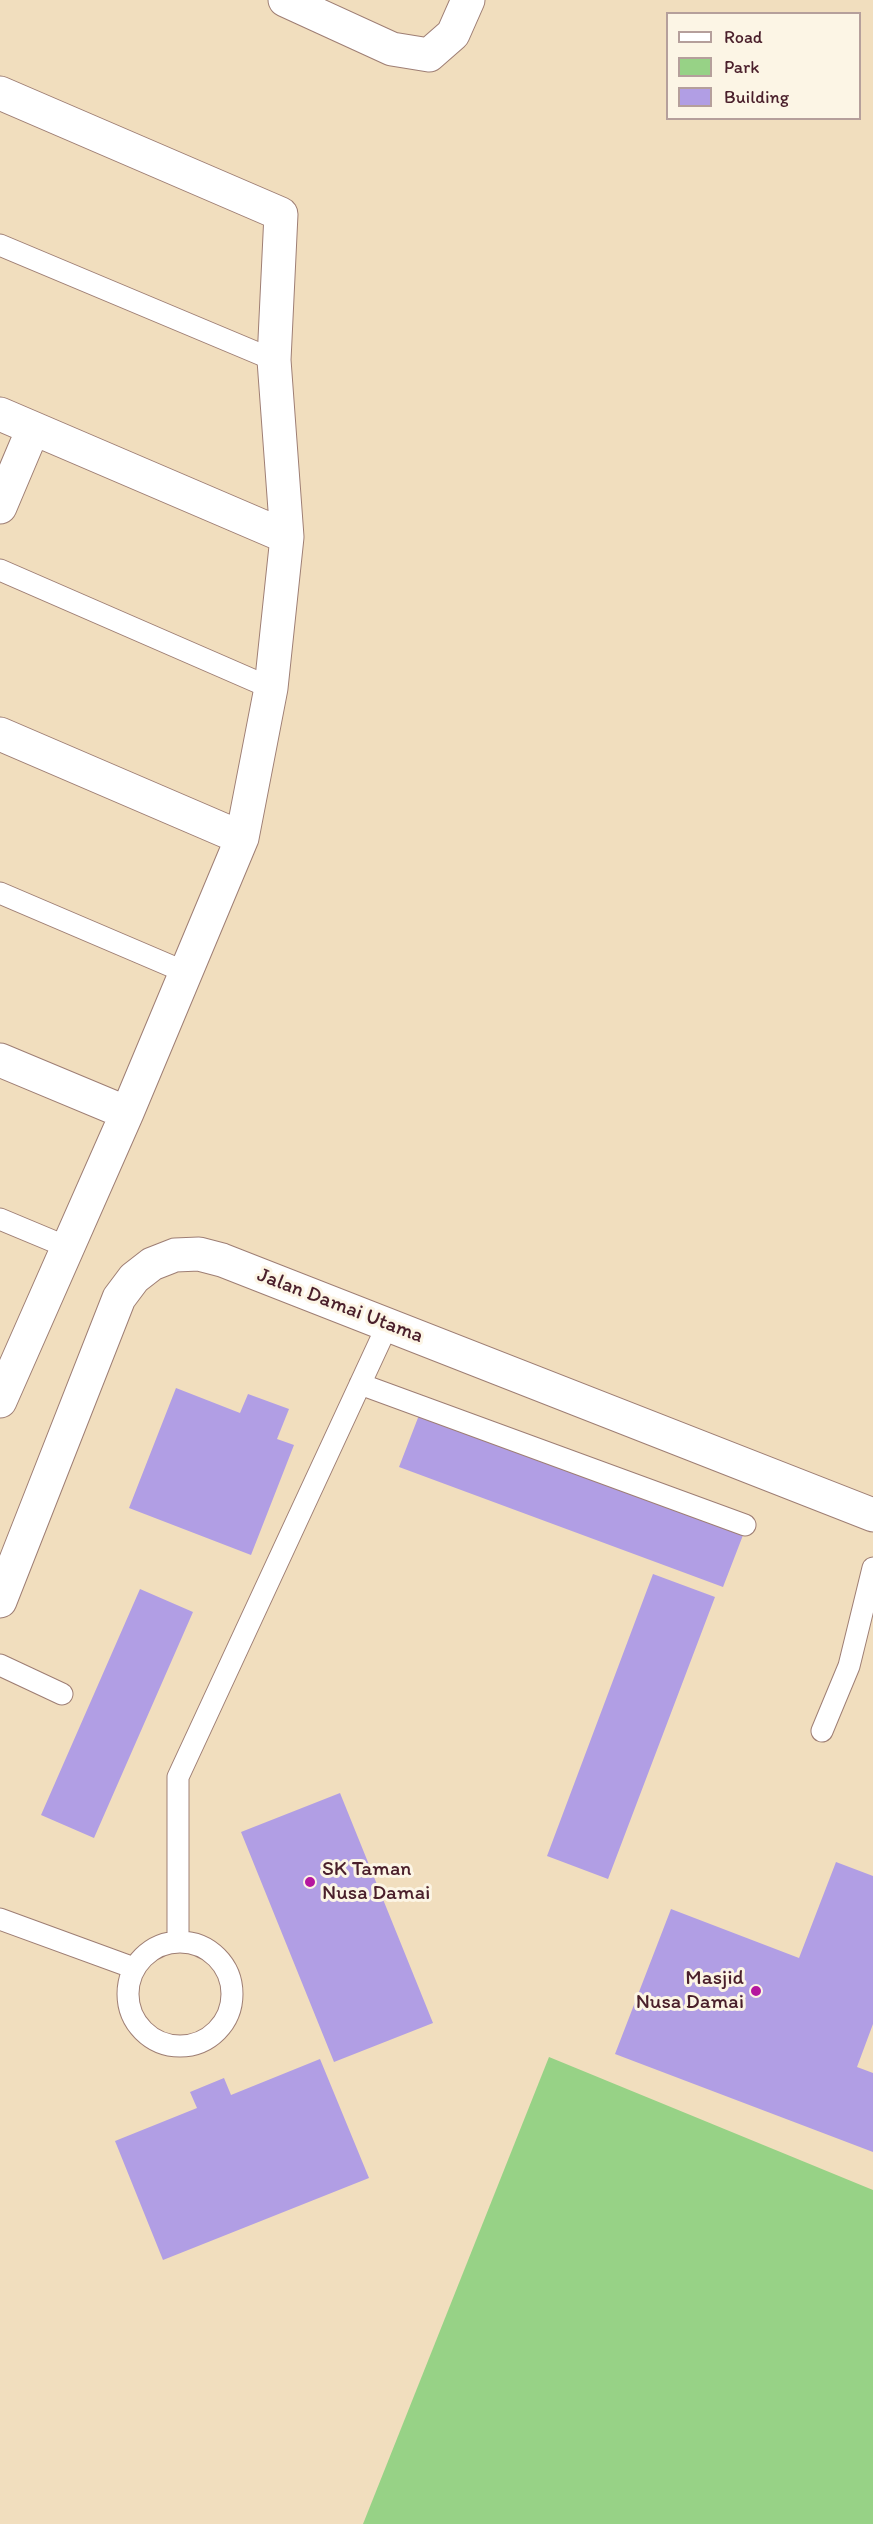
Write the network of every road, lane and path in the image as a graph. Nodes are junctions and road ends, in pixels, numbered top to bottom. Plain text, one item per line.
1 (285, 0) edge
2 (468, 0) edge
3 (0, 93) edge
4 (0, 245) edge
5 (274, 360) junction
6 (0, 414) edge
7 (33, 429) junction
8 (0, 507) edge
9 (287, 537) junction
10 (0, 570) edge
11 (271, 688) junction
12 (0, 734) edge
13 (242, 838) junction
14 (0, 893) edge
15 (185, 972) junction
16 (0, 1060) edge
17 (127, 1113) junction
18 (0, 1219) edge
19 (68, 1247) junction
20 (388, 1324) junction
21 (360, 1384) junction
22 (3, 1387) edge
23 (873, 1515) edge
24 (745, 1525) dead end
25 (873, 1568) edge
26 (0, 1601) edge
27 (0, 1665) edge
28 (62, 1694) dead end
29 (822, 1731) dead end
30 (0, 1919) edge
31 (178, 1941) junction
32 (134, 1968) junction

1 - 2 street
3 - 5 street
4 - 5 lane
5 - 9 street
6 - 7 street
7 - 8 street
7 - 9 street
9 - 11 street
10 - 11 lane
11 - 13 street
12 - 13 street
13 - 15 street
14 - 15 lane
15 - 17 street
16 - 17 street
17 - 19 street
18 - 19 lane
19 - 22 street
20 - 21 lane
20 - 23 street, Jalan Damai Utama
20 - 26 street, Jalan Damai Utama
21 - 24 lane
21 - 31 lane
25 - 29 lane
27 - 28 lane
30 - 32 lane
31 - 32 lane
31 - 32 lane

